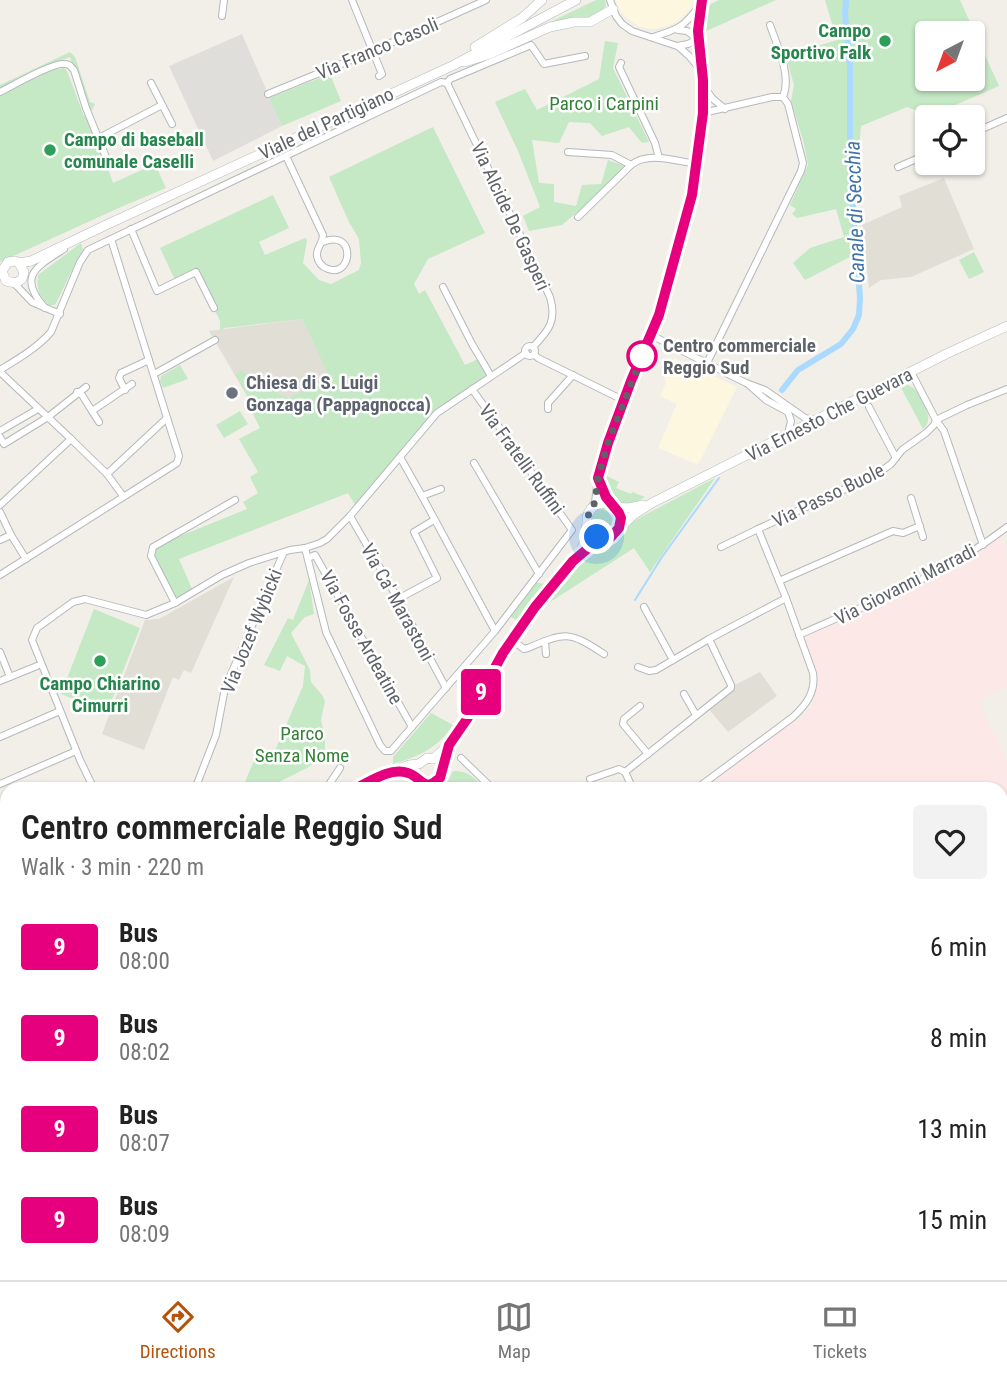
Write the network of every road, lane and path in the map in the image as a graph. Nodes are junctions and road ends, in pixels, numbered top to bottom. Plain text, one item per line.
1 (224, 0) edge
2 (352, 0) edge
3 (486, 0) edge
4 (542, 0) edge
5 (576, 0) edge
6 (702, 2) edge
7 (611, 5) edge
8 (222, 16) dead end
9 (770, 25) dead end
10 (674, 31) junction
11 (653, 37) junction
12 (698, 39) junction
13 (677, 46) junction
14 (373, 51) junction
15 (585, 56) dead end
16 (621, 64) dead end
17 (449, 67) junction
18 (701, 70) junction
19 (379, 76) dead end
20 (703, 80) junction
21 (151, 83) dead end
22 (447, 83) junction
23 (0, 92) edge
24 (268, 94) dead end
25 (783, 97) junction
26 (162, 105) junction
27 (725, 109) junction
28 (703, 113) junction
29 (1007, 118) edge
30 (172, 124) dead end
31 (985, 128) edge
32 (99, 138) junction
33 (568, 152) dead end
34 (286, 156) junction
35 (659, 158) junction
36 (915, 160) edge
37 (108, 162) dead end
38 (696, 164) junction
39 (631, 165) junction
40 (898, 167) dead end
41 (578, 217) dead end
42 (131, 229) junction
43 (111, 239) junction
44 (73, 241) junction
45 (323, 242) junction
46 (21, 266) junction
47 (7, 279) edge
48 (443, 287) dead end
49 (45, 308) junction
50 (214, 308) dead end
51 (60, 314) junction
52 (1007, 326) edge
53 (651, 335) junction
54 (215, 340) dead end
55 (531, 352) junction
56 (149, 360) junction
57 (706, 363) junction
58 (0, 371) edge
59 (911, 372) junction
60 (154, 374) junction
61 (573, 375) junction
62 (491, 376) junction
63 (746, 383) junction
64 (132, 384) dead end
65 (86, 387) dead end
66 (472, 389) junction
67 (125, 390) junction
68 (1007, 390) edge
69 (77, 392) junction
70 (623, 400) junction
71 (869, 407) dead end
72 (38, 409) junction
73 (548, 409) dead end
74 (92, 411) junction
75 (48, 417) junction
76 (167, 418) junction
77 (936, 420) junction
78 (813, 421) junction
79 (99, 422) dead end
80 (0, 431) edge
81 (788, 434) junction
82 (0, 437) edge
83 (71, 439) junction
84 (400, 457) junction
85 (896, 458) junction
86 (474, 463) dead end
87 (107, 474) junction
88 (598, 478) junction
89 (441, 489) dead end
90 (123, 496) junction
91 (422, 496) junction
92 (911, 498) dead end
93 (235, 500) dead end
94 (652, 503) junction
95 (0, 505) edge
96 (613, 506) junction
97 (590, 509) junction
98 (0, 512) edge
99 (350, 516) junction
100 (434, 520) junction
101 (587, 522) junction
102 (920, 526) junction
103 (1007, 527) edge
104 (619, 528) junction
105 (758, 529) junction
106 (11, 535) junction
107 (923, 537) dead end
108 (607, 538) junction
109 (0, 540) edge
110 (983, 545) junction
111 (721, 547) dead end
112 (305, 548) junction
113 (283, 554) junction
114 (308, 558) junction
115 (26, 559) junction
116 (573, 561) junction
117 (539, 574) junction
118 (0, 575) edge
119 (779, 581) junction
120 (786, 598) junction
121 (398, 599) junction
122 (175, 603) junction
123 (644, 607) dead end
124 (505, 618) junction
125 (519, 630) junction
126 (495, 631) junction
127 (799, 635) junction
128 (709, 639) junction
129 (512, 640) junction
130 (545, 641) junction
131 (0, 652) edge
132 (546, 654) dead end
133 (604, 654) dead end
134 (673, 660) junction
135 (37, 666) dead end
136 (638, 667) dead end
137 (10, 677) junction
138 (0, 681) edge
139 (446, 688) junction
140 (684, 694) dead end
141 (640, 706) dead end
142 (60, 711) junction
143 (696, 715) junction
144 (412, 727) junction
145 (0, 737) edge
146 (449, 745) junction
147 (76, 751) junction
148 (648, 754) junction
149 (461, 758) dead end
150 (433, 759) junction
151 (419, 764) junction
152 (340, 768) dead end
153 (442, 768) junction
154 (396, 770) junction
155 (625, 772) junction
156 (590, 779) dead end
157 (5, 782) edge
158 (91, 782) edge
159 (198, 782) edge
160 (331, 782) edge
161 (371, 782) edge
162 (420, 782) edge
163 (421, 782) edge
164 (438, 782) edge
165 (486, 782) edge
166 (630, 782) edge
167 (705, 782) edge

1 - 8 street
2 - 14 street
3 - 14 street, Via Franco Casoli
4 - 17 street
5 - 17 street, Viale del Partigiano
6 - 10 street
6 - 12 street
7 - 11 street
7 - 17 street
9 - 25 street
10 - 11 street
10 - 12 street
11 - 13 street
12 - 13 street
12 - 18 street
13 - 18 street
14 - 19 street
14 - 24 street, Via Franco Casoli
15 - 22 street
16 - 35 street
17 - 44 street, Viale del Partigiano
18 - 20 street
20 - 27 street
20 - 28 street
21 - 26 street
22 - 34 street
22 - 55 street, Via Alcide De Gasperi
23 - 32 street
25 - 27 street
25 - 57 street
26 - 30 street
26 - 32 street
27 - 28 street
28 - 38 street
29 - 31 street
32 - 37 street
33 - 39 street
34 - 42 street
34 - 45 street
35 - 38 street
35 - 39 street
36 - 40 street
38 - 53 street
39 - 41 street
42 - 43 street
42 - 50 street
43 - 51 street
43 - 56 street
44 - 46 street, Viale del Partigiano
44 - 49 street, Viale del Partigiano
45 - 45 street
46 - 47 street
46 - 47 street
47 - 49 street
48 - 62 street
49 - 51 street
51 - 58 street
52 - 59 street, Via Ernesto Che Guevara
53 - 57 street
53 - 70 street
54 - 60 street
55 - 61 street
55 - 62 street
56 - 60 street
56 - 67 street
57 - 63 street
58 - 72 street
59 - 77 street
59 - 78 street, Via Ernesto Che Guevara
60 - 76 street
61 - 70 street
61 - 73 street
62 - 66 street
63 - 78 street
63 - 81 street
64 - 67 street
65 - 69 street
66 - 84 street
66 - 117 street, Via Fratelli Ruffini
67 - 74 street
68 - 77 street, Via Passo Buole
69 - 74 street
69 - 75 street
70 - 88 street
71 - 85 street, Via Passo Buole
72 - 75 street
72 - 80 street
74 - 79 street
75 - 82 street
75 - 83 street
76 - 87 street
76 - 90 street
77 - 85 street, Via Passo Buole
77 - 110 street
78 - 81 street, Via Ernesto Che Guevara
81 - 94 street, Via Ernesto Che Guevara
83 - 87 street
83 - 95 street
84 - 91 street
84 - 99 street
85 - 105 street, Via Passo Buole
86 - 117 street
87 - 90 street
88 - 96 street
88 - 97 street
89 - 91 street
90 - 115 street
91 - 100 street
92 - 102 street
93 - 122 street
94 - 96 street, Via Ernesto Che Guevara
94 - 104 street, Via Ernesto Che Guevara
96 - 97 street
96 - 104 street
97 - 101 street
98 - 106 street
99 - 112 street
99 - 121 street, Via Ca' Marastoni
100 - 121 street
100 - 126 street
101 - 108 street
101 - 116 street
102 - 107 street
102 - 119 street
103 - 110 street, Via Giovanni Marradi
104 - 108 street
105 - 111 street, Via Passo Buole
105 - 119 street, Via Passo Buole
106 - 109 street
106 - 115 street
108 - 116 street
110 - 127 street, Via Giovanni Marradi
112 - 113 street
112 - 114 street
113 - 122 street
113 - 159 street, Via Jozef Wybicki
114 - 144 street, Via Fosse Ardeatine
114 - 144 street
115 - 118 street
116 - 125 street
117 - 124 street
119 - 120 street, Via Passo Buole
120 - 127 street, Via Passo Buole
120 - 128 street
121 - 139 street, Via Ca' Marastoni
122 - 142 street
123 - 134 street
124 - 125 street
124 - 126 street
125 - 129 street
126 - 139 street
127 - 167 street, Via Passo Buole
128 - 134 street
128 - 143 street
129 - 130 street
129 - 146 street
130 - 132 street
130 - 133 street
131 - 137 street
134 - 136 street
135 - 137 street
137 - 138 street
139 - 144 street
140 - 143 street
141 - 148 street
142 - 145 street
142 - 147 street
143 - 148 street
146 - 150 street
146 - 153 street
147 - 157 street
147 - 158 street
148 - 155 street
149 - 165 street
150 - 151 street
150 - 153 street
151 - 154 street
151 - 163 street
152 - 160 street
153 - 164 street
154 - 161 street
154 - 162 street
155 - 156 street
155 - 166 street

